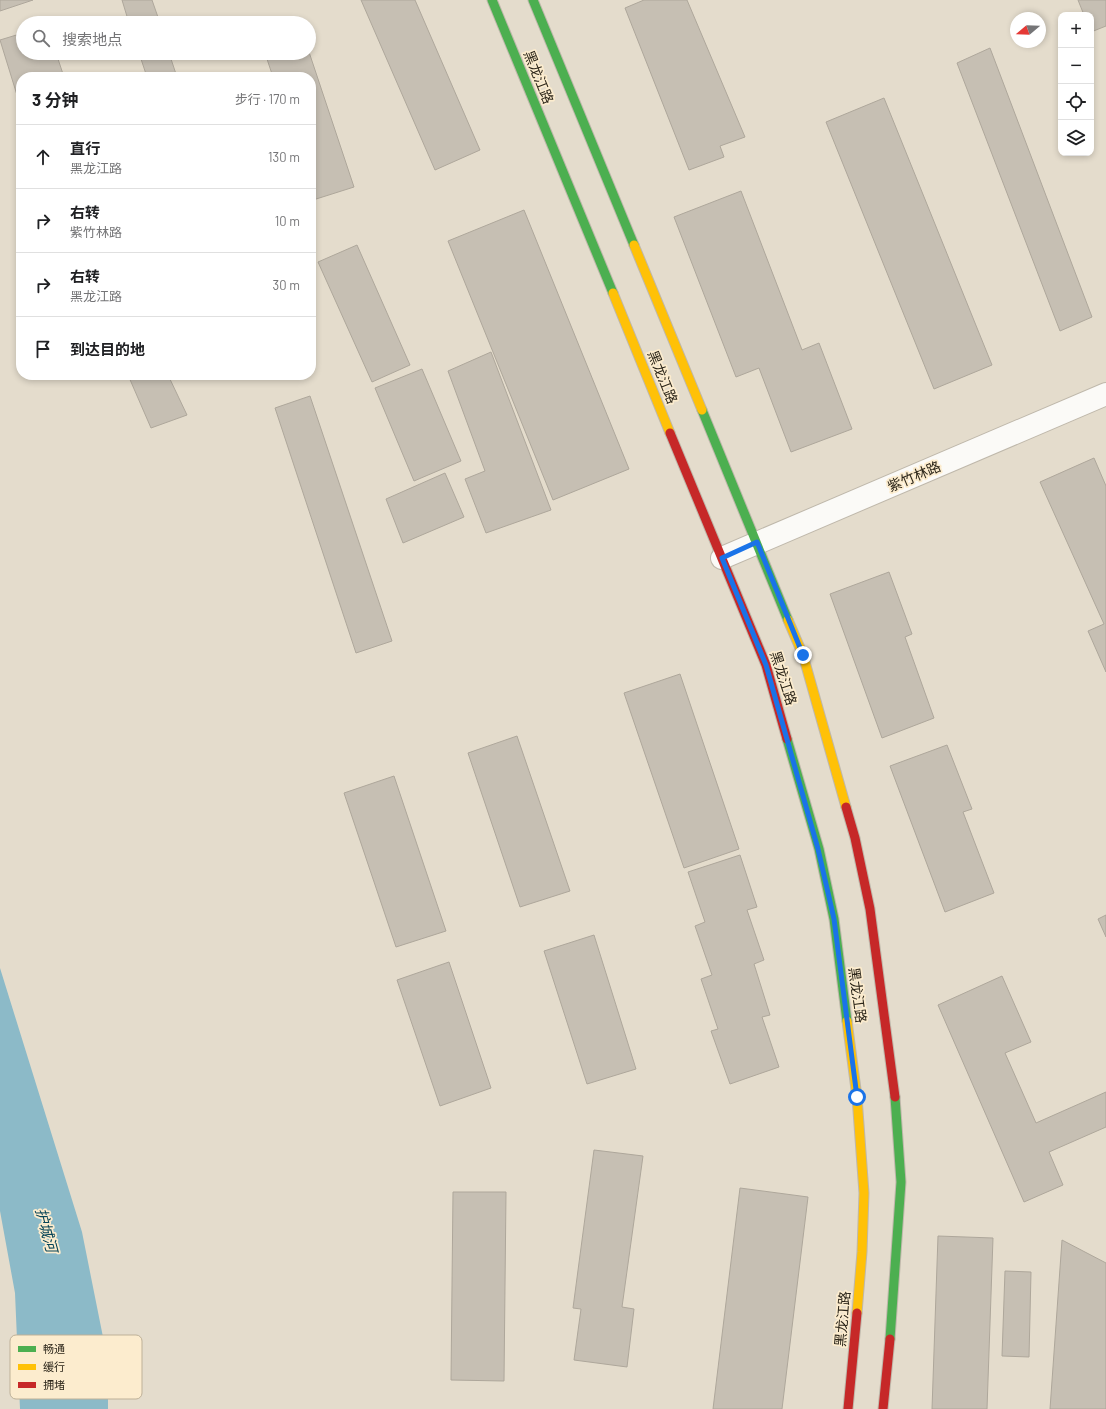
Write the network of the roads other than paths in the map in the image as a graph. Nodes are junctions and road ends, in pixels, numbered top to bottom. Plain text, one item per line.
1 (492, 0) edge
2 (532, 0) edge
3 (1106, 394) edge
4 (757, 542) junction
5 (722, 558) junction
6 (848, 1409) edge
7 (883, 1409) edge

1 - 5 main road, 黑龙江路
2 - 4 main road, 黑龙江路
3 - 4 street, 紫竹林路
4 - 5 street, 紫竹林路
4 - 7 main road, 黑龙江路
5 - 6 main road, 黑龙江路

